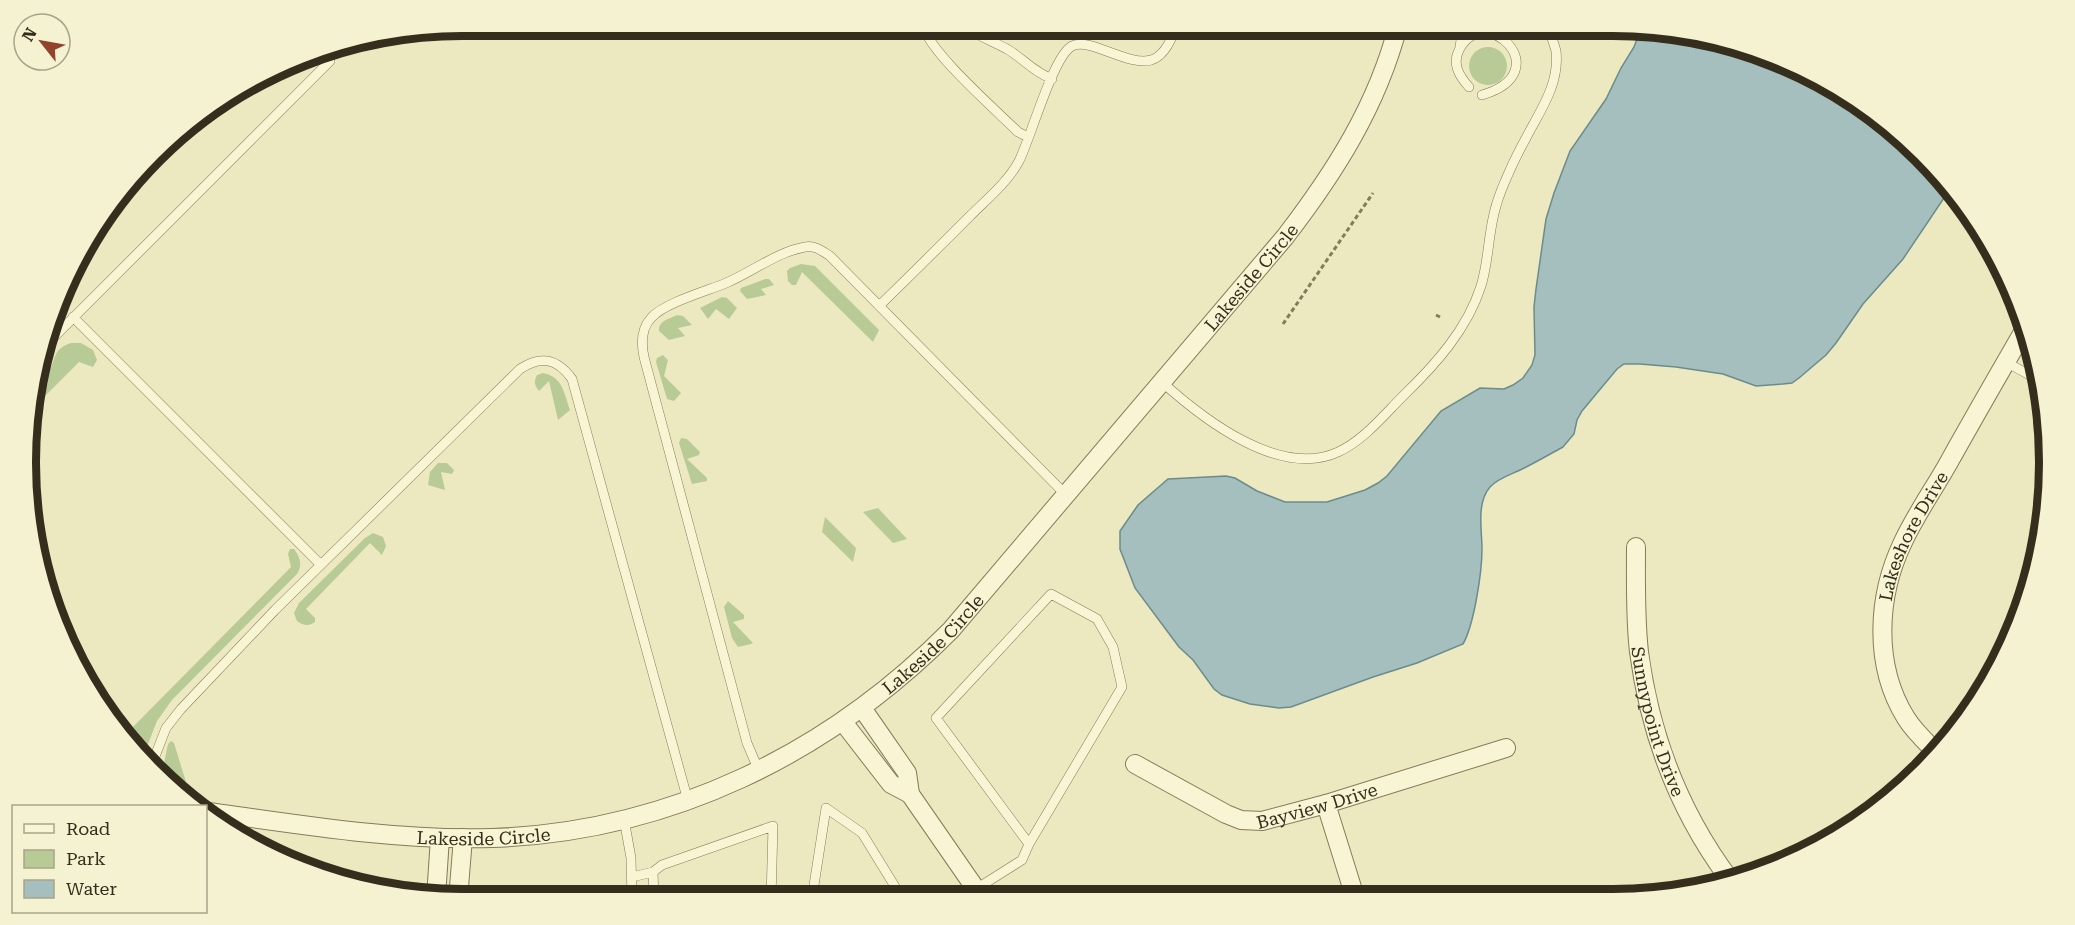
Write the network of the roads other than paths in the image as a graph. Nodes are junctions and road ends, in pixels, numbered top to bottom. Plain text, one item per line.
1 (928, 36) edge
2 (979, 36) edge
3 (1172, 36) edge
4 (1395, 36) edge
5 (1462, 36) edge
6 (1472, 36) edge
7 (1498, 36) edge
8 (1551, 36) edge
9 (1460, 48) junction
10 (330, 62) dead end
11 (1052, 78) junction
12 (1469, 87) dead end
13 (1482, 94) dead end
14 (1028, 137) junction
15 (879, 306) junction
16 (74, 317) junction
17 (56, 335) edge
18 (2020, 338) edge
19 (2006, 362) junction
20 (2030, 375) edge
21 (1162, 382) junction
22 (1066, 495) junction
23 (1636, 547) dead end
24 (321, 565) junction
25 (862, 708) junction
26 (843, 722) junction
27 (1931, 747) edge
28 (1506, 748) dead end
29 (154, 757) edge
30 (1135, 764) dead end
31 (759, 771) junction
32 (910, 794) junction
33 (688, 801) junction
34 (1326, 804) junction
35 (221, 814) edge
36 (624, 819) junction
37 (440, 838) junction
38 (463, 838) junction
39 (1029, 844) junction
40 (653, 872) junction
41 (1726, 873) edge
42 (632, 877) junction
43 (437, 888) edge
44 (459, 889) edge
45 (632, 889) edge
46 (654, 889) edge
47 (771, 889) edge
48 (813, 889) edge
49 (896, 889) edge
50 (976, 889) edge
51 (984, 889) edge
52 (1353, 889) edge

1 - 14 lane
2 - 11 lane
3 - 11 lane
4 - 21 street, Lakeside Circle
5 - 9 lane
6 - 9 lane
7 - 13 lane
8 - 21 lane
9 - 12 lane
10 - 16 lane
11 - 14 lane
14 - 15 lane
15 - 22 lane
15 - 31 lane
16 - 17 lane
16 - 24 lane
18 - 19 street, Lakeshore Drive
19 - 20 lane
19 - 27 street, Lakeshore Drive
21 - 22 street, Lakeside Circle
22 - 25 street, Lakeside Circle
23 - 41 street, Sunnypoint Drive
24 - 29 lane
24 - 33 lane
25 - 26 street, Lakeside Circle
25 - 32 street
26 - 31 street, Lakeside Circle
26 - 32 street
28 - 34 street, Bayview Drive
30 - 34 street, Bayview Drive
31 - 33 street, Lakeside Circle
32 - 50 street
33 - 36 street, Lakeside Circle
34 - 52 street
35 - 37 street, Lakeside Circle
36 - 38 street, Lakeside Circle
36 - 42 lane
37 - 38 street, Lakeside Circle
37 - 43 street
38 - 44 street
39 - 39 lane
39 - 51 lane
40 - 42 lane
40 - 46 lane
40 - 47 lane
42 - 45 lane
48 - 49 lane

